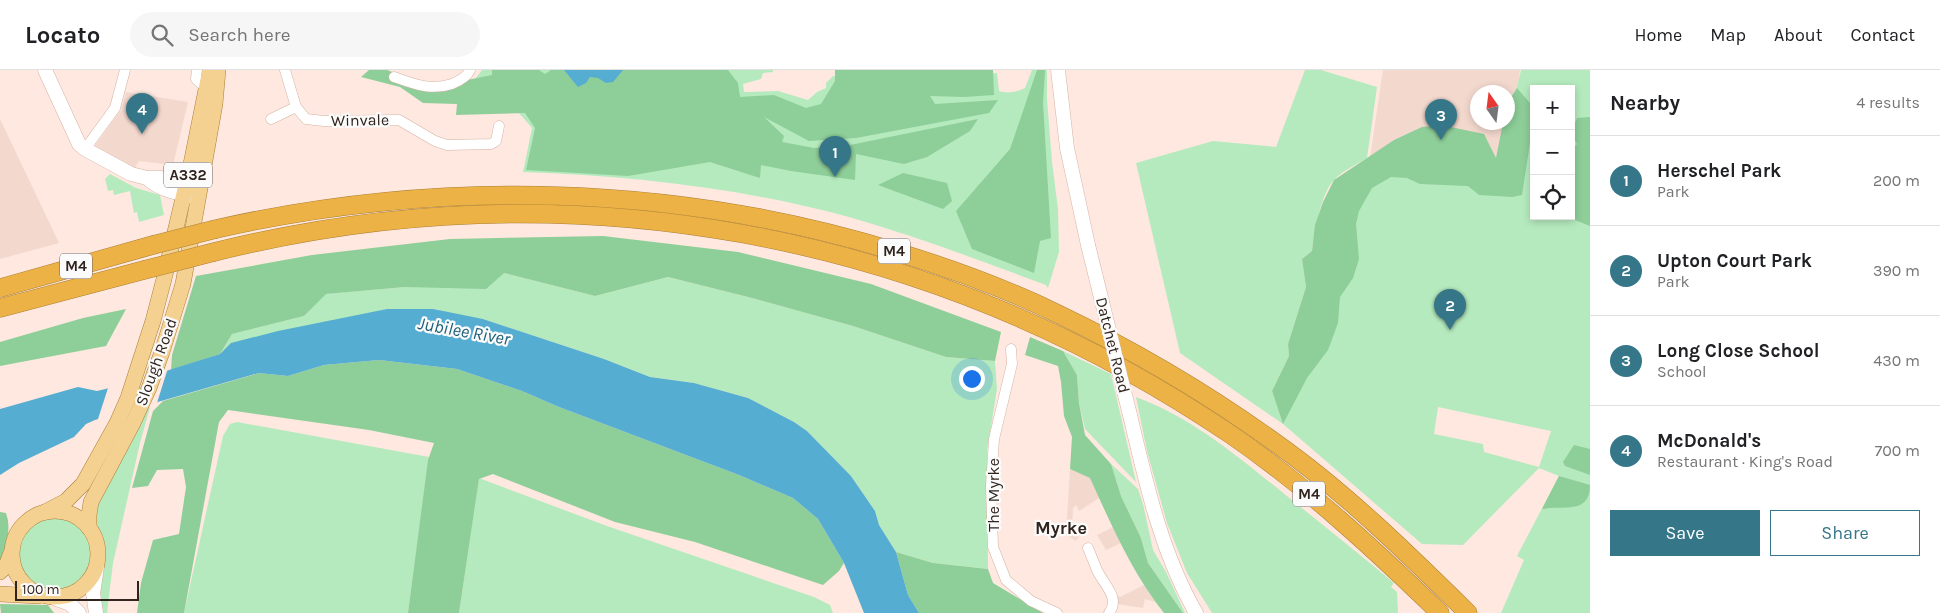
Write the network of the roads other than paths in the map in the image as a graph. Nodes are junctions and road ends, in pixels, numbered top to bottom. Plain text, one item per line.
1 (45, 70) edge
2 (125, 70) edge
3 (197, 70) edge
4 (210, 70) edge
5 (218, 70) edge
6 (285, 70) edge
7 (470, 70) edge
8 (1058, 70) edge
9 (394, 77) dead end
10 (206, 88) junction
11 (296, 108) junction
12 (271, 119) dead end
13 (499, 126) dead end
14 (85, 150) junction
15 (192, 191) junction
16 (0, 288) edge
17 (0, 308) edge
18 (1011, 349) dead end
19 (45, 512) junction
20 (89, 528) junction
21 (1088, 548) dead end
22 (11, 553) junction
23 (97, 567) junction
24 (0, 572) edge
25 (0, 594) edge
26 (49, 597) junction
27 (79, 613) edge
28 (96, 613) edge
29 (1057, 613) edge
30 (1109, 613) edge
31 (1196, 613) edge
32 (1440, 613) edge
33 (1468, 613) edge

1 - 14 main road
2 - 14 street
3 - 10 street
4 - 10 main road, A332
5 - 15 main road, A332
6 - 11 street
7 - 9 street
8 - 31 main road, Datchet Road, bridge
10 - 15 main road, A332
11 - 12 street
11 - 13 street, Winvale
14 - 15 main road
15 - 19 main road, Slough Road / A332
15 - 20 main road, Slough Road / A332
16 - 33 highway, M4, bridge
17 - 32 highway, M4, bridge
18 - 29 street, The Myrke
19 - 20 main road
19 - 22 main road, A332
20 - 23 main road, A332
21 - 30 street
22 - 24 main road, A332
22 - 26 main road
23 - 26 main road
23 - 28 main road
25 - 26 main road
26 - 27 main road

